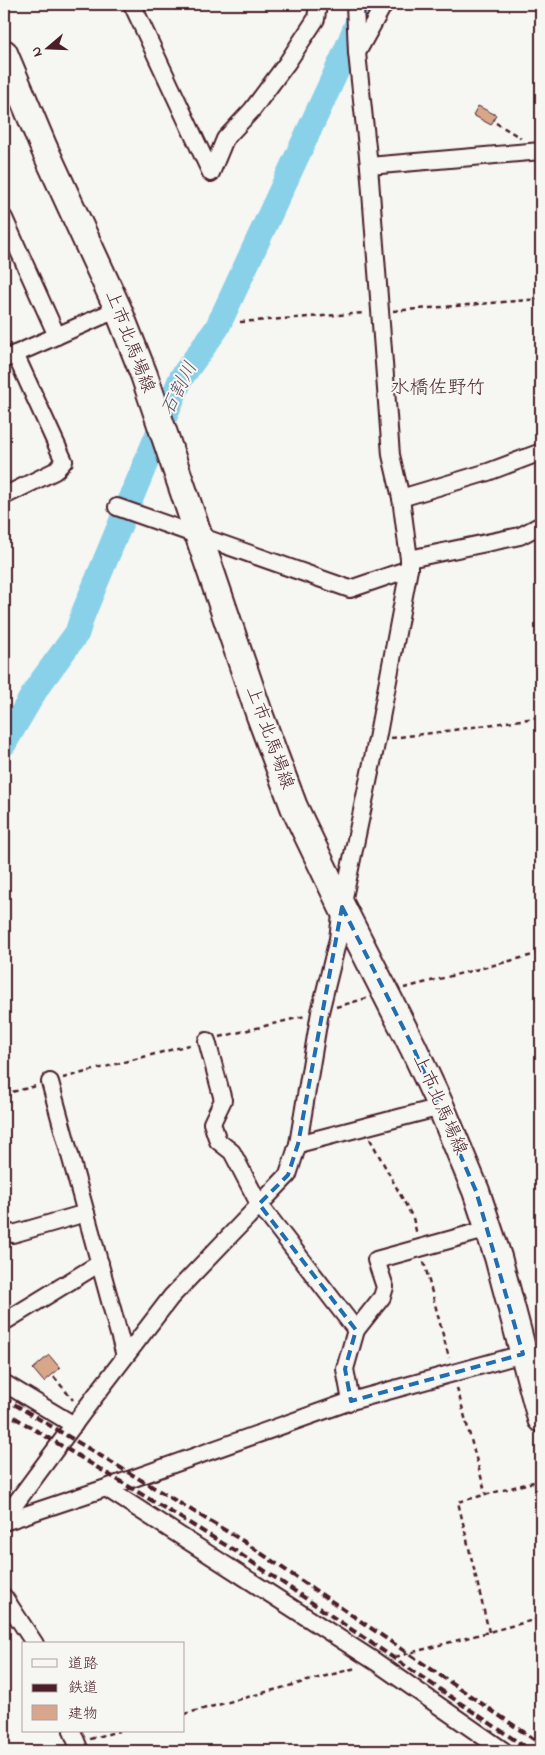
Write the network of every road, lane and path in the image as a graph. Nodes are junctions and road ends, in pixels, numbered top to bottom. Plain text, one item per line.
1 (132, 4) edge
2 (318, 4) edge
3 (384, 4) edge
4 (355, 7) edge
5 (357, 46) junction
6 (5, 57) edge
7 (496, 124) dead end
8 (541, 150) edge
9 (524, 152) junction
10 (369, 166) junction
11 (4, 218) edge
12 (118, 309) junction
13 (57, 336) junction
14 (9, 357) edge
15 (541, 452) edge
16 (4, 496) edge
17 (401, 498) junction
18 (117, 506) dead end
19 (541, 525) edge
20 (198, 536) junction
21 (409, 564) junction
22 (541, 717) edge
23 (377, 739) junction
24 (342, 907) junction
25 (541, 953) edge
26 (386, 993) junction
27 (320, 1012) junction
28 (206, 1041) junction
29 (50, 1082) junction
30 (4, 1094) edge
31 (441, 1107) junction
32 (363, 1127) junction
33 (298, 1144) junction
34 (260, 1204) junction
35 (86, 1213) junction
36 (489, 1229) junction
37 (4, 1231) edge
38 (421, 1248) junction
39 (100, 1263) junction
40 (4, 1322) edge
41 (356, 1330) junction
42 (523, 1354) junction
43 (125, 1356) junction
44 (453, 1373) junction
45 (54, 1378) dead end
46 (4, 1384) edge
47 (351, 1401) junction
48 (84, 1412) junction
49 (541, 1419) edge
50 (74, 1425) junction
51 (541, 1480) edge
52 (106, 1488) junction
53 (486, 1495) junction
54 (4, 1520) edge
55 (4, 1597) edge
56 (489, 1632) dead end
57 (34, 1642) edge
58 (115, 1732) edge
59 (76, 1742) edge
60 (504, 1751) edge

1 - 2 street
3 - 5 street
4 - 5 street
5 - 10 street
6 - 12 main road, 上市北馬場線
7 - 9 path
8 - 9 street
9 - 10 street
10 - 17 street
11 - 13 street
12 - 13 street
12 - 20 main road, 上市北馬場線
13 - 14 street
14 - 16 street
15 - 17 street
17 - 21 street
18 - 20 street
19 - 21 street
20 - 21 street
20 - 24 main road, 上市北馬場線
21 - 23 street
22 - 23 path
23 - 24 street
24 - 26 main road, 上市北馬場線
24 - 27 street
25 - 26 path
26 - 27 path
26 - 31 main road, 上市北馬場線
27 - 28 path
27 - 33 street
28 - 29 path
28 - 34 street
29 - 30 path
29 - 35 street
31 - 32 street
31 - 36 main road, 上市北馬場線
32 - 33 street
32 - 38 path
33 - 34 street
34 - 41 street
34 - 43 street
35 - 37 street
35 - 39 street
36 - 38 street
36 - 42 main road, 上市北馬場線
38 - 41 street
38 - 44 path
39 - 40 street
39 - 43 street
41 - 47 street
42 - 44 street
42 - 49 main road, 上市北馬場線
43 - 48 street
44 - 47 street
44 - 53 path
45 - 48 path
46 - 50 street
47 - 52 street
48 - 50 street
50 - 54 street
51 - 53 path
52 - 54 street
52 - 60 street
53 - 56 path
55 - 57 street
58 - 59 path

